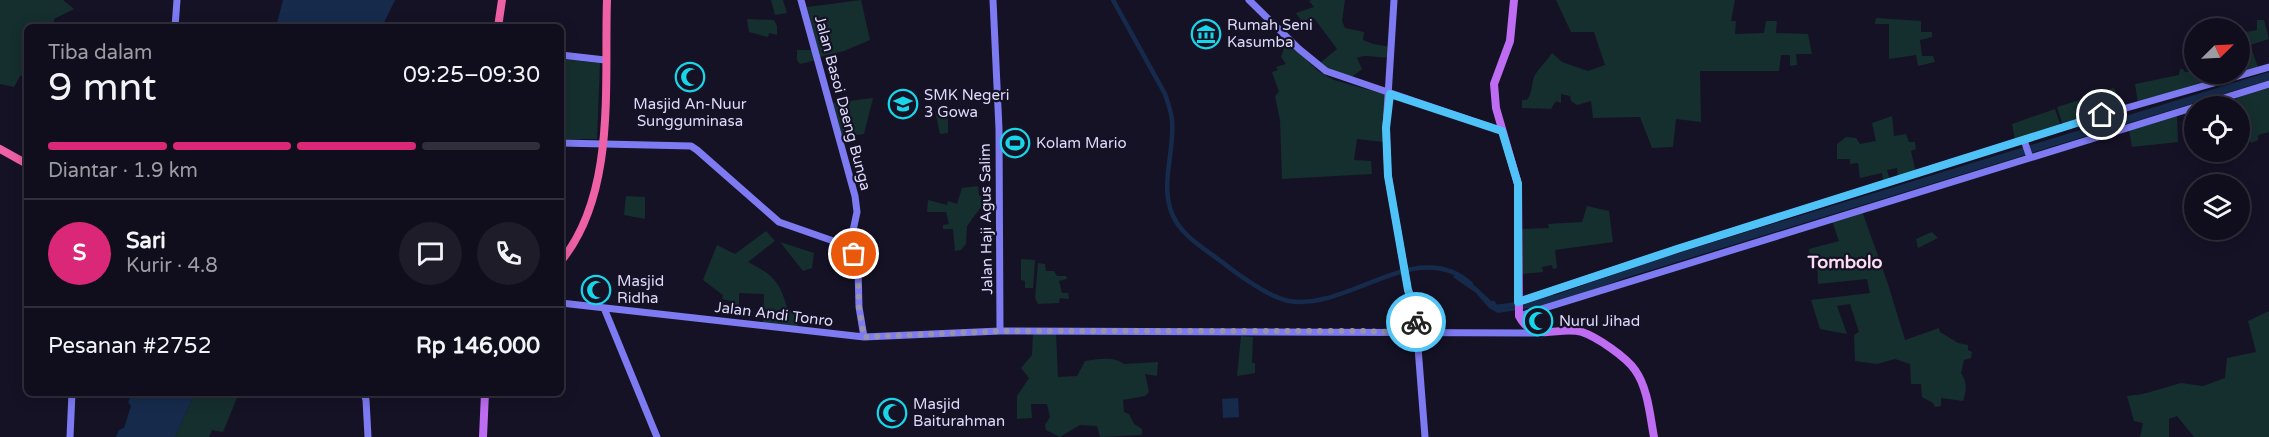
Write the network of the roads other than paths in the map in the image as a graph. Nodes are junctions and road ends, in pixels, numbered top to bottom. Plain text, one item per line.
1 (177, 0) edge
2 (502, 0) edge
3 (507, 0) edge
4 (607, 0) edge
5 (801, 0) edge
6 (993, 0) edge
7 (1249, 0) edge
8 (1394, 0) edge
9 (1514, 0) edge
10 (175, 24) edge
11 (498, 24) edge
12 (503, 24) edge
13 (564, 56) edge
14 (605, 60) junction
15 (2269, 67) edge
16 (2269, 84) edge
17 (1390, 94) junction
18 (1502, 131) junction
19 (2024, 140) junction
20 (564, 143) edge
21 (603, 143) junction
22 (0, 149) edge
23 (2030, 158) junction
24 (24, 162) edge
25 (849, 249) junction
26 (564, 256) edge
27 (564, 303) edge
28 (604, 308) junction
29 (1518, 308) junction
30 (1526, 330) junction
31 (1000, 331) junction
32 (1417, 333) junction
33 (864, 337) junction
34 (72, 396) edge
35 (365, 396) edge
36 (486, 396) edge
37 (70, 437) edge
38 (368, 437) edge
39 (483, 437) edge
40 (657, 437) edge
41 (1425, 437) edge
42 (1654, 437) edge

1 - 10 street
2 - 11 highway
3 - 12 highway
4 - 14 highway
5 - 25 street, Jalan Basoi Daeng Bunga
6 - 31 street, Jalan Haji Agus Salim
7 - 17 street
8 - 17 street
9 - 18 main road
13 - 14 street
14 - 21 highway
15 - 19 street
16 - 23 street
17 - 18 street
17 - 32 street
18 - 29 main road
19 - 23 street
19 - 29 street
20 - 21 street
21 - 25 street
21 - 26 highway
22 - 24 highway
23 - 29 street
25 - 33 street
27 - 28 street, Jalan Andi Tonro
28 - 33 street, Jalan Andi Tonro
28 - 40 street
29 - 30 main road
30 - 32 street, Jalan Andi Tonro
30 - 42 main road
31 - 32 street, Jalan Andi Tonro
31 - 33 street, Jalan Andi Tonro
32 - 41 street
34 - 37 street
35 - 38 street
36 - 39 main road

